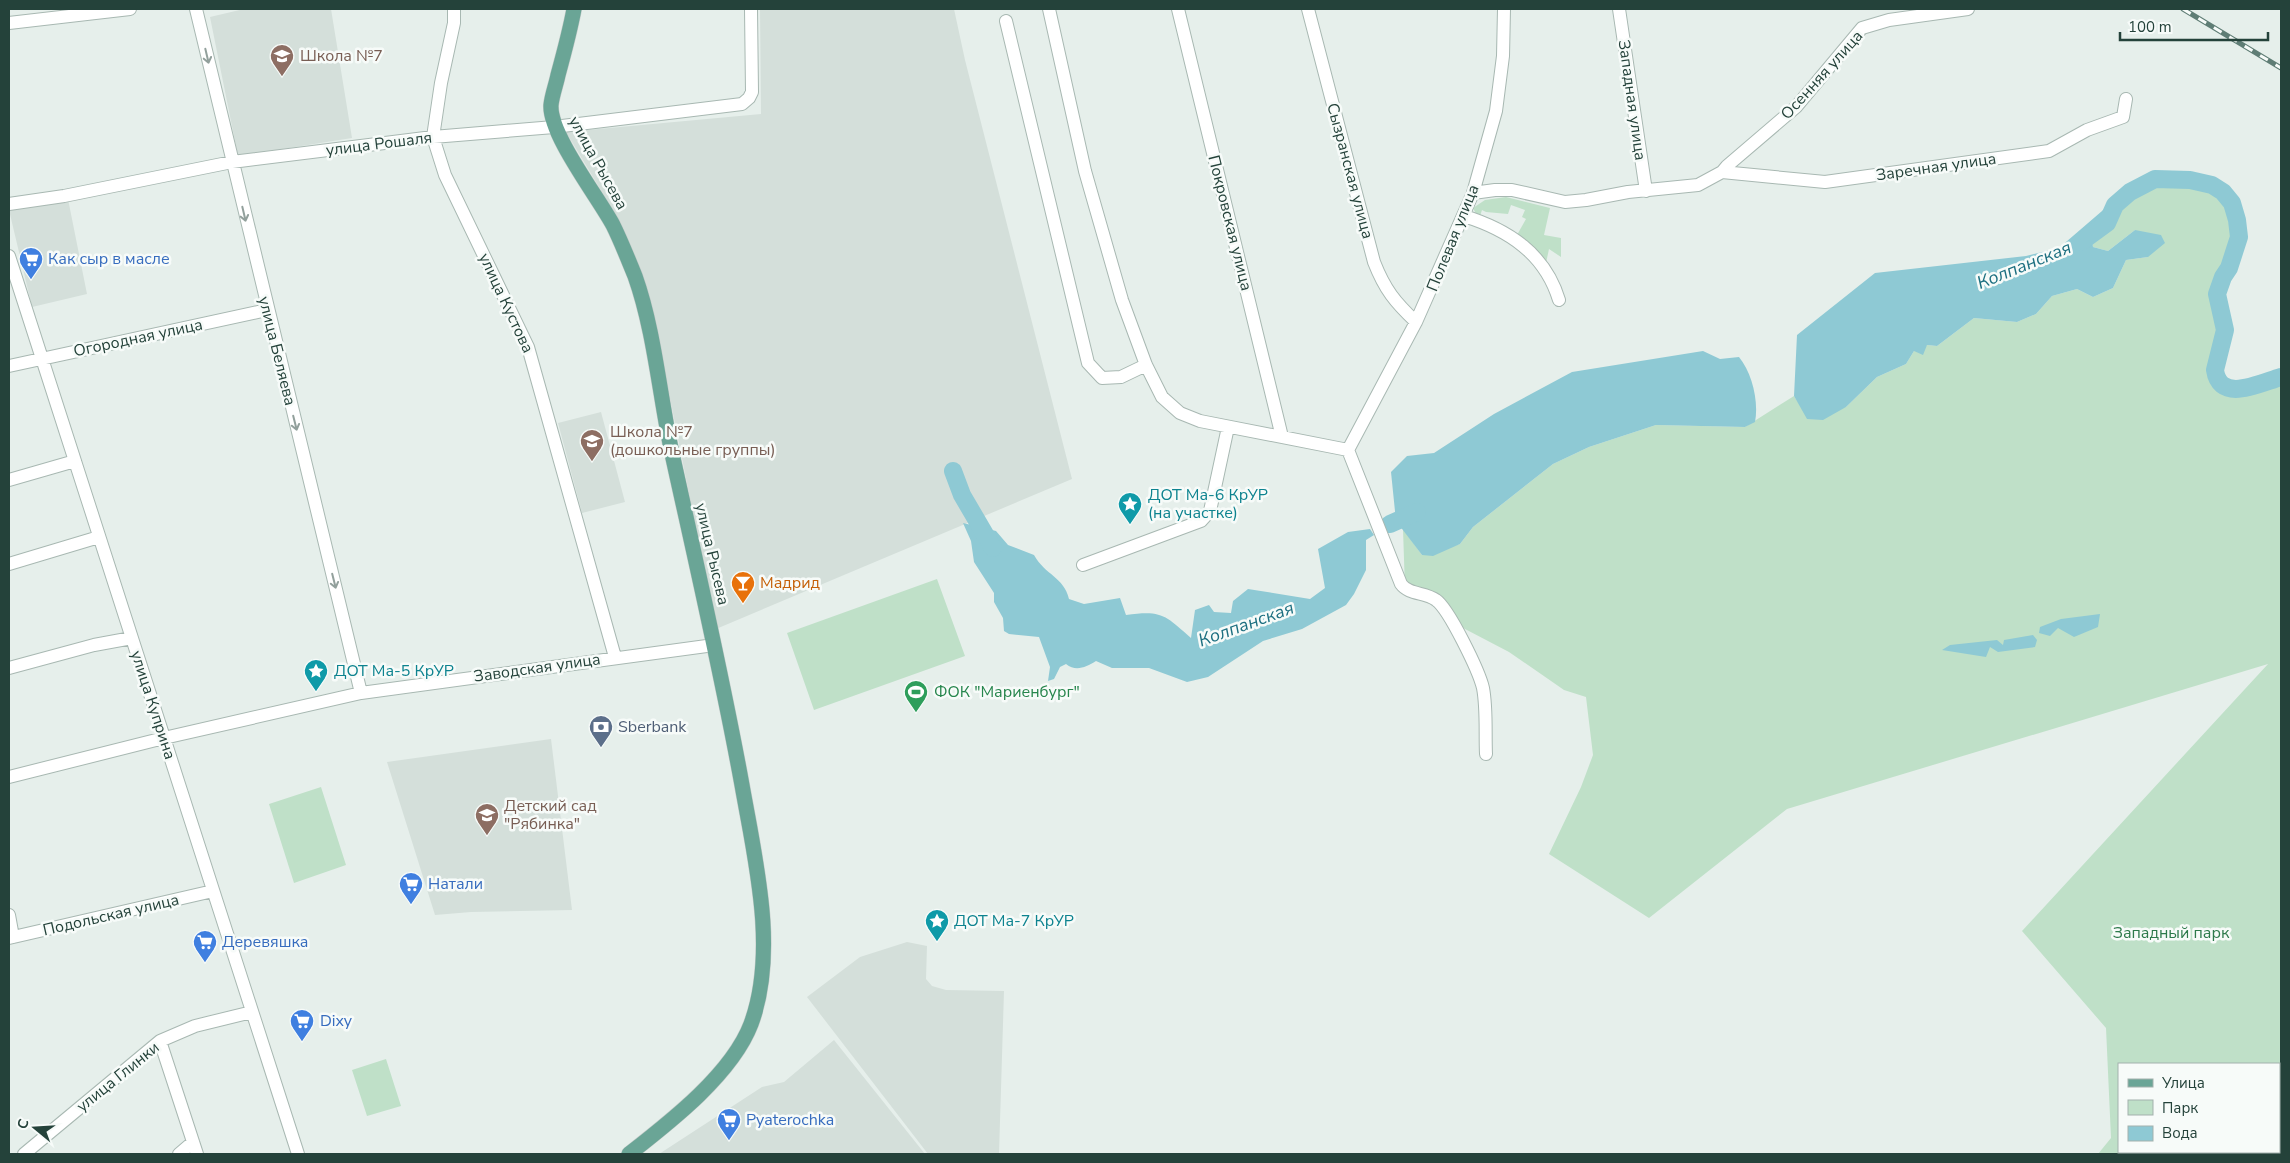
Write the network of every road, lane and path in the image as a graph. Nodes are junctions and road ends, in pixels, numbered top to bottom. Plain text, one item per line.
1 (130, 9) edge
2 (196, 9) edge
3 (454, 9) edge
4 (574, 9) edge
5 (751, 9) edge
6 (1049, 9) edge
7 (1178, 9) edge
8 (1308, 9) edge
9 (1504, 9) edge
10 (1619, 9) edge
11 (1968, 9) edge
12 (1006, 21) dead end
13 (9, 23) edge
14 (2126, 99) dead end
15 (554, 126) junction
16 (433, 137) junction
17 (232, 162) junction
18 (1722, 172) junction
19 (1646, 191) junction
20 (1473, 193) junction
21 (9, 204) edge
22 (1464, 216) junction
23 (9, 256) edge
24 (1560, 300) dead end
25 (267, 310) junction
26 (1416, 322) junction
27 (42, 358) junction
28 (1146, 365) junction
29 (9, 366) edge
30 (1228, 427) junction
31 (1282, 437) junction
32 (1348, 450) junction
33 (75, 461) junction
34 (9, 480) edge
35 (99, 537) junction
36 (9, 564) edge
37 (1083, 565) dead end
38 (132, 638) junction
39 (714, 645) junction
40 (615, 657) junction
41 (9, 668) edge
42 (361, 693) junction
43 (164, 738) junction
44 (1486, 754) dead end
45 (9, 777) edge
46 (213, 891) junction
47 (9, 915) edge
48 (11, 938) edge
49 (252, 1012) junction
50 (160, 1041) junction
51 (193, 1142) junction
52 (24, 1154) edge
53 (179, 1154) edge
54 (197, 1154) edge
55 (298, 1154) edge
56 (630, 1154) edge

1 - 13 street
2 -> 17 street, улица Беляева
3 - 16 street, улица Кустова
4 - 15 main road, улица Рысева
5 - 15 street, улица Рошаля
6 - 28 street
7 - 31 street, Покровская улица
8 - 26 street, Сызранская улица
9 - 20 street, Полевая улица
10 - 19 street, Западная улица
11 - 18 street, Осенняя улица
12 - 28 street
14 - 18 street, Заречная улица
15 - 16 street, улица Рошаля
15 - 39 main road, улица Рысева
16 - 17 street, улица Рошаля
16 - 40 street, улица Кустова
17 - 21 street, улица Рошаля
17 -> 25 street, улица Беляева
18 - 19 street
19 - 20 street
20 - 22 street, Полевая улица
22 - 24 street
22 - 26 street, Полевая улица
23 - 27 street, улица Куприна
25 - 27 street, Огородная улица
25 -> 42 street, улица Беляева
26 - 32 street, Полевая улица
27 - 29 street, Огородная улица
27 - 33 street, улица Куприна
28 - 30 street
30 - 31 street
30 - 37 street
31 - 32 street
32 - 44 street
33 - 34 street
33 - 35 street, улица Куприна
35 - 36 street
35 - 38 street, улица Куприна
38 - 41 street
38 - 43 street, улица Куприна
39 - 40 street, Заводская улица
39 - 56 main road, улица Рысева
40 - 42 street, Заводская улица
42 - 43 street, Заводская улица
43 - 45 street, Заводская улица
43 - 46 street, улица Куприна
46 - 48 street, Подольская улица
46 - 49 street, улица Куприна
47 - 48 street
49 - 50 street, улица Глинки
49 - 55 street, улица Куприна
50 - 51 street
50 - 52 street, улица Глинки
51 - 53 street
51 - 54 street

